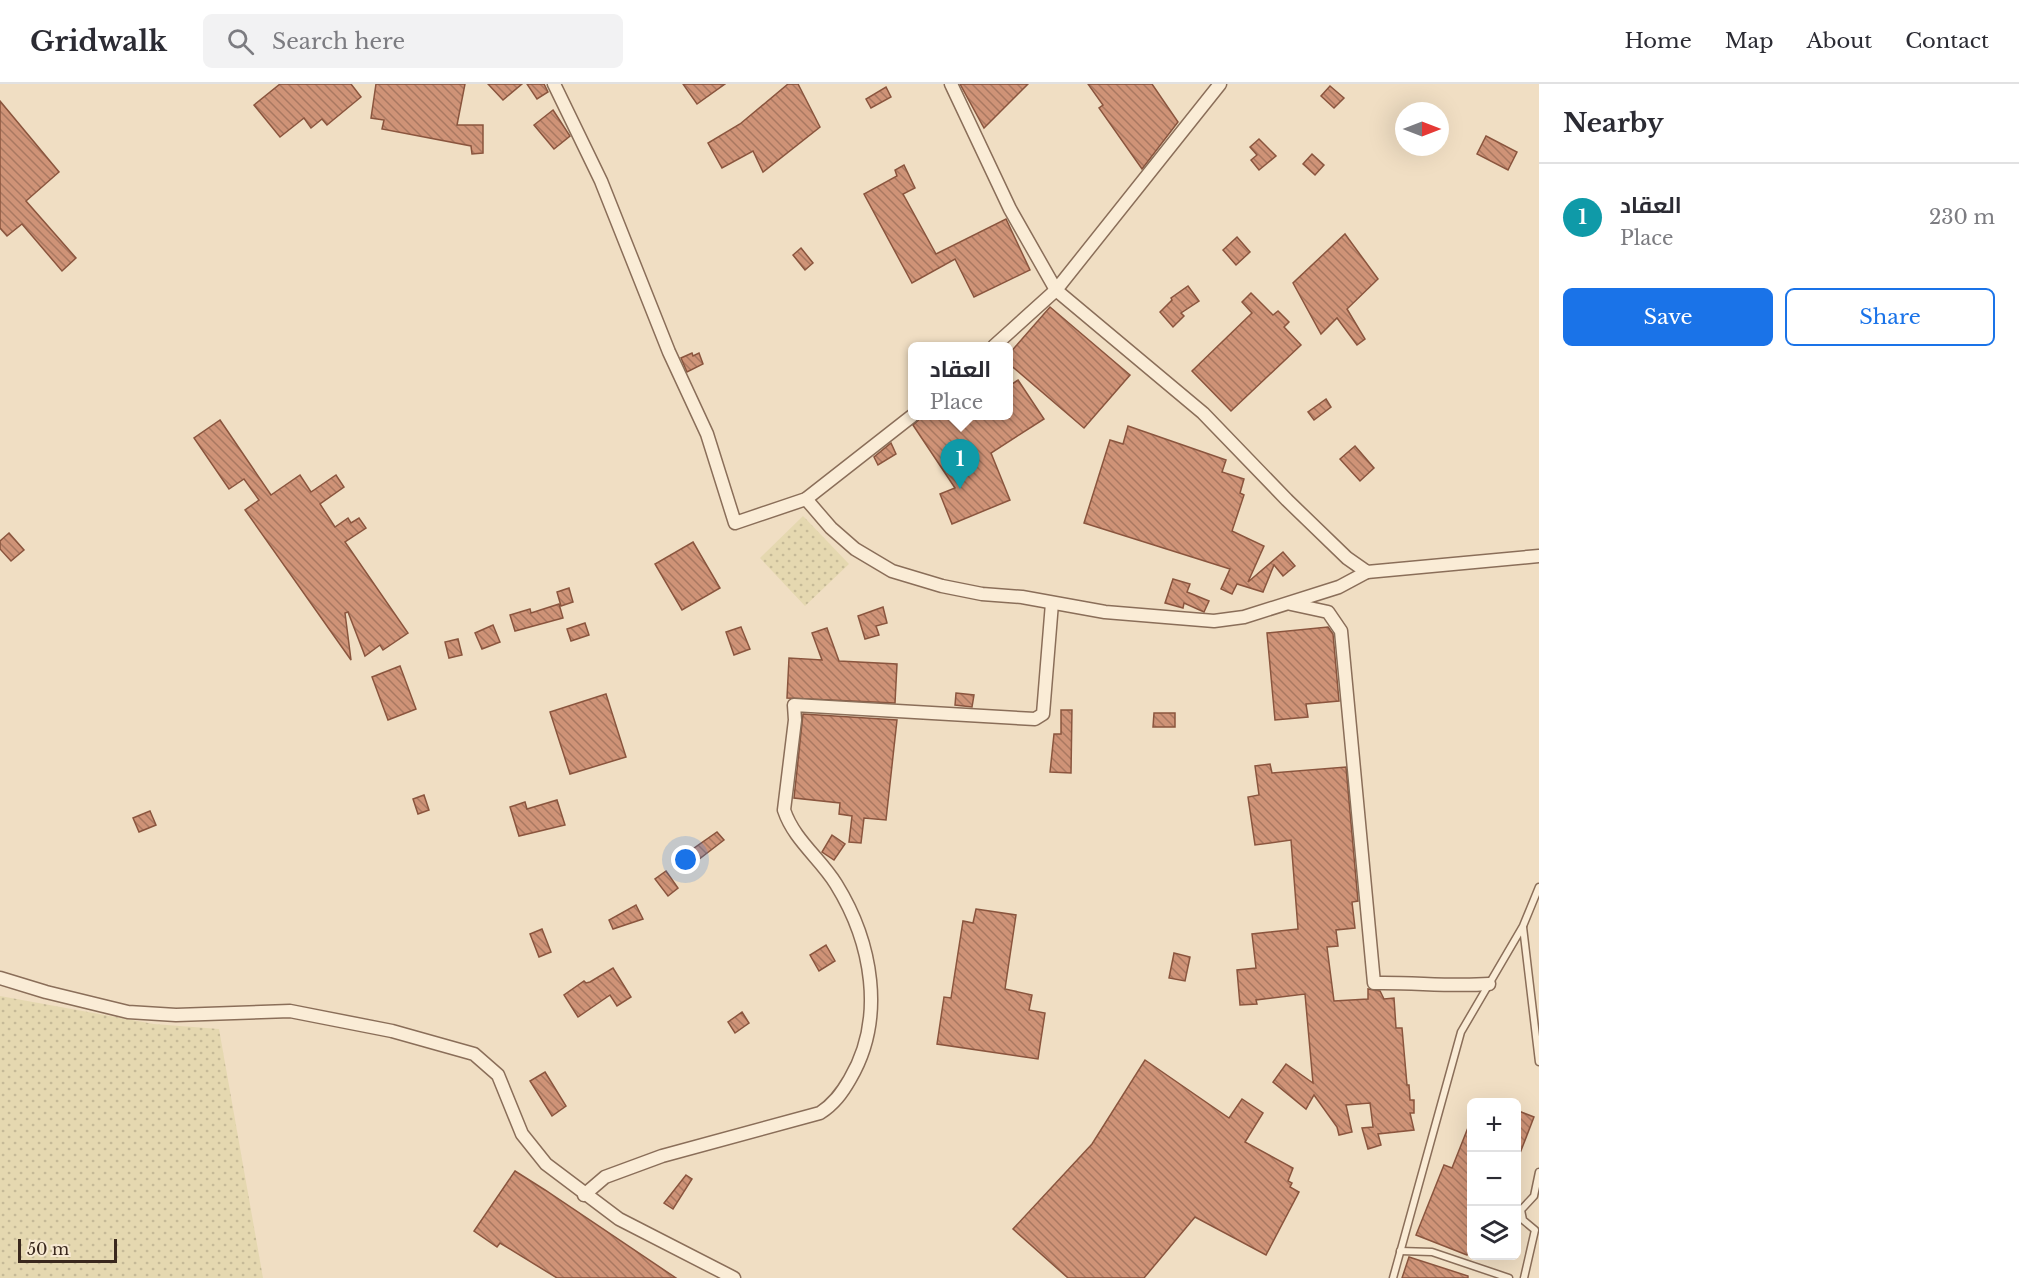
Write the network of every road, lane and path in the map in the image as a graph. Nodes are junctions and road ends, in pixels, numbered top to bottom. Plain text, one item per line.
1 (554, 84) edge
2 (951, 84) edge
3 (1220, 84) edge
4 (1056, 290) junction
5 (998, 342) edge
6 (908, 419) edge
7 (806, 499) junction
8 (1539, 556) edge
9 (1367, 572) junction
10 (1052, 603) junction
11 (1287, 603) junction
12 (1539, 886) edge
13 (1523, 926) junction
14 (0, 978) edge
15 (1489, 984) junction
16 (1539, 1062) edge
17 (1539, 1172) edge
18 (584, 1195) junction
19 (1400, 1251) junction
20 (734, 1278) edge
21 (1393, 1278) edge
22 (1509, 1278) edge
23 (1524, 1278) edge

1 - 7 street
2 - 4 street
3 - 4 street
4 - 5 street
4 - 9 street
6 - 7 street
7 - 10 street
8 - 9 street
9 - 11 street
10 - 11 street
10 - 18 street
11 - 15 street
12 - 13 lane
13 - 15 lane
13 - 16 lane
14 - 18 street
15 - 19 lane
17 - 23 lane
18 - 20 street
19 - 21 lane
19 - 22 lane

